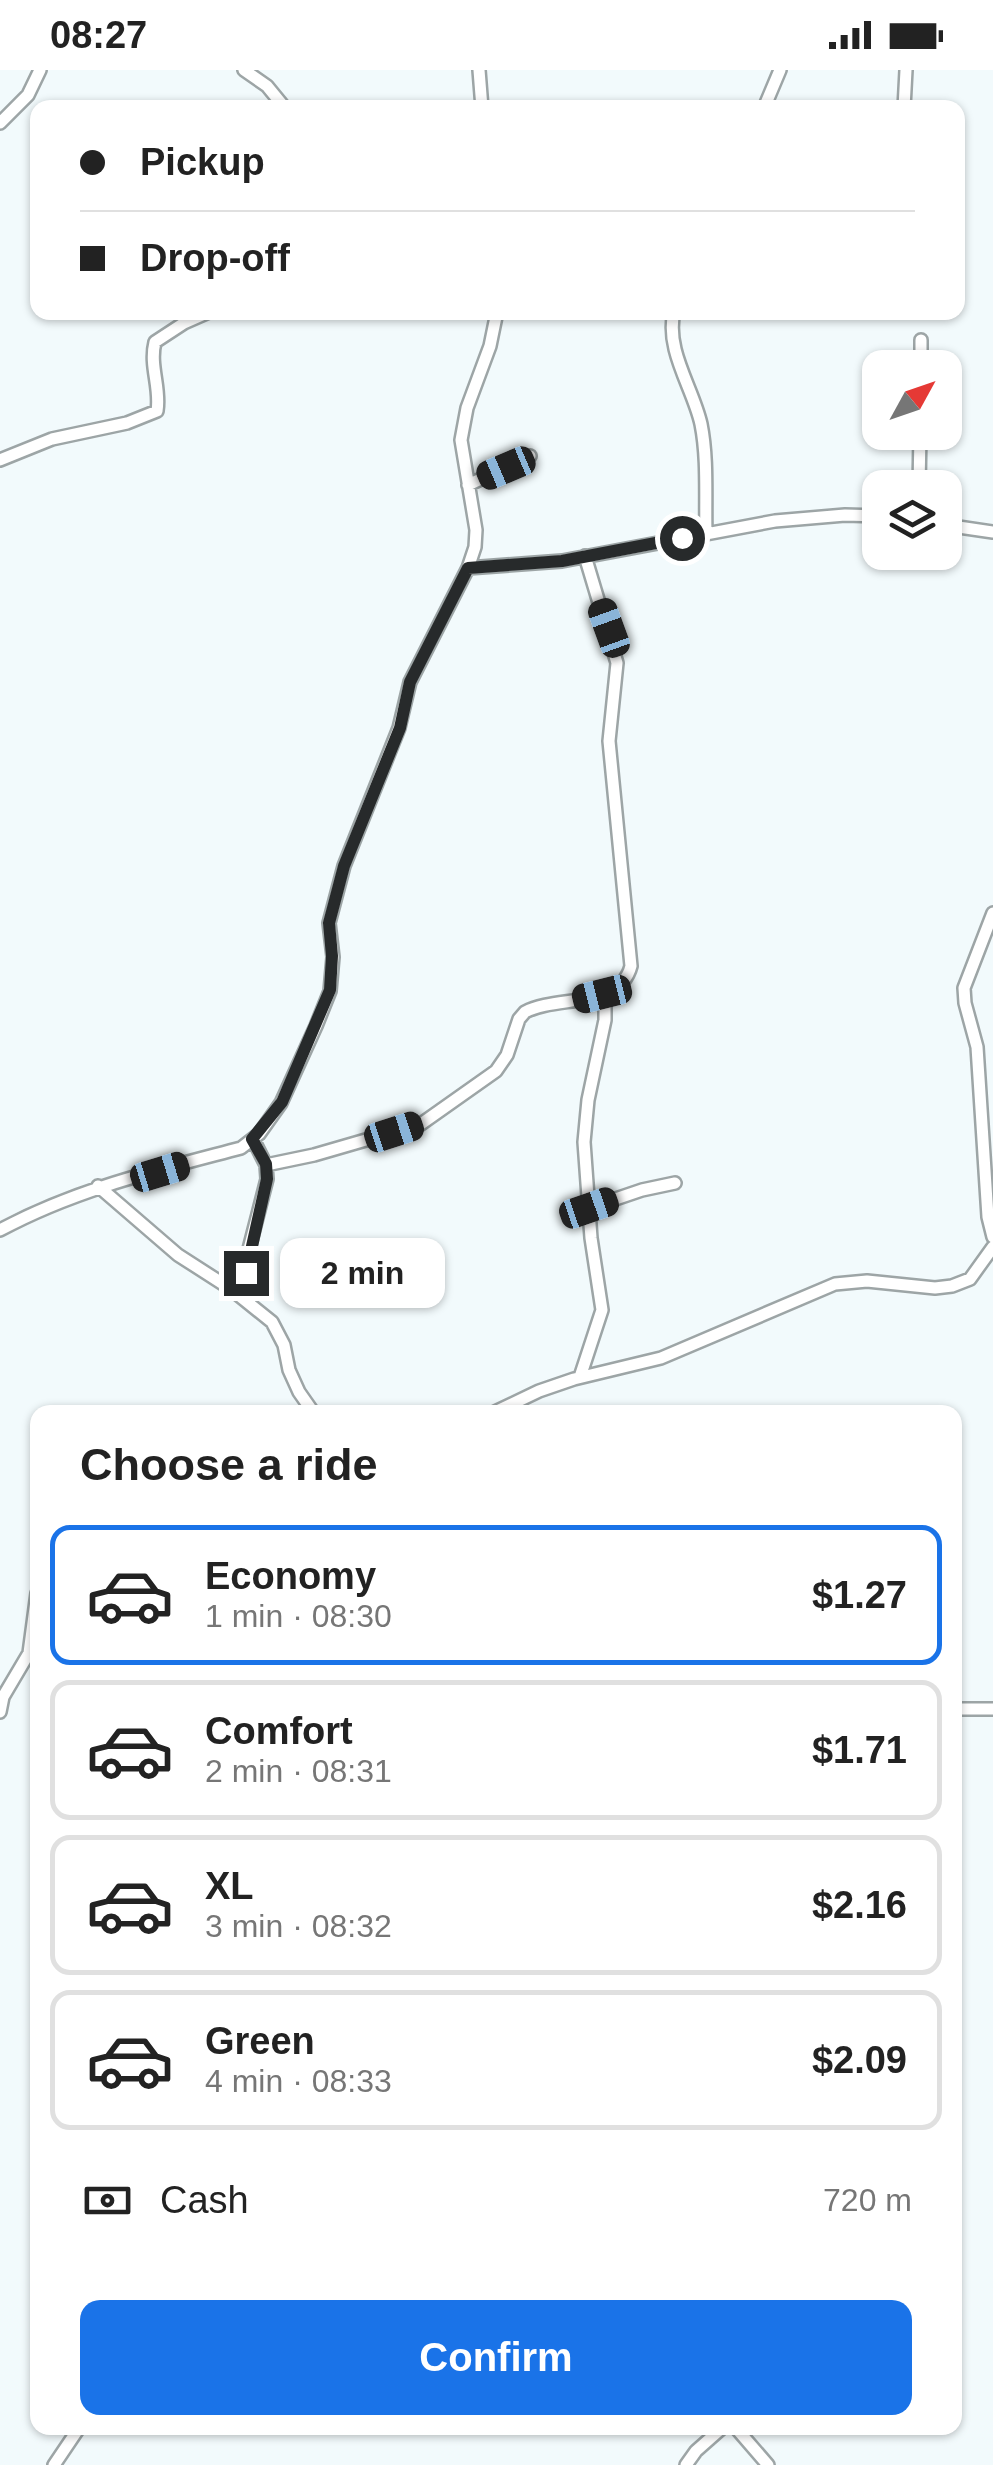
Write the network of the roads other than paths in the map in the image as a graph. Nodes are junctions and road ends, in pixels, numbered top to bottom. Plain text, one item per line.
1 (40, 70) edge
2 (244, 70) edge
3 (478, 70) edge
4 (780, 70) edge
5 (906, 70) edge
6 (278, 100) edge
7 (481, 100) edge
8 (767, 100) edge
9 (904, 100) edge
10 (0, 123) edge
11 (189, 320) edge
12 (495, 320) edge
13 (674, 320) edge
14 (921, 340) dead end
15 (921, 350) edge
16 (530, 456) dead end
17 (0, 460) edge
18 (468, 484) junction
19 (862, 515) edge
20 (962, 527) edge
21 (993, 532) edge
22 (706, 534) junction
23 (585, 556) junction
24 (468, 568) junction
25 (993, 913) edge
26 (605, 993) junction
27 (252, 1139) junction
28 (266, 1164) junction
29 (674, 1183) dead end
30 (98, 1186) junction
31 (589, 1208) junction
32 (990, 1215) edge
33 (0, 1230) edge
34 (993, 1237) edge
35 (993, 1247) edge
36 (242, 1297) junction
37 (580, 1378) junction
38 (309, 1405) edge
39 (510, 1405) edge
40 (30, 1645) edge
41 (962, 1709) edge
42 (993, 1709) edge
43 (0, 1712) edge
44 (74, 2435) edge
45 (714, 2435) edge
46 (742, 2435) edge
47 (54, 2465) edge
48 (686, 2465) edge
49 (768, 2465) edge

1 - 10 street
2 - 6 street
3 - 7 street
4 - 8 street
5 - 9 street
11 - 17 street
12 - 18 street
13 - 22 street
14 - 15 street
16 - 18 street
18 - 24 street
19 - 22 street
20 - 21 street
22 - 23 street
23 - 24 street
23 - 26 street
24 - 27 street
25 - 32 street
26 - 28 street
26 - 31 street
27 - 28 street
27 - 30 street
28 - 36 street
29 - 31 street
30 - 33 street
30 - 36 street
31 - 37 street
32 - 34 street
35 - 37 street
36 - 38 street
37 - 39 street
40 - 43 street
41 - 42 street
44 - 47 street
45 - 48 street
46 - 49 street

